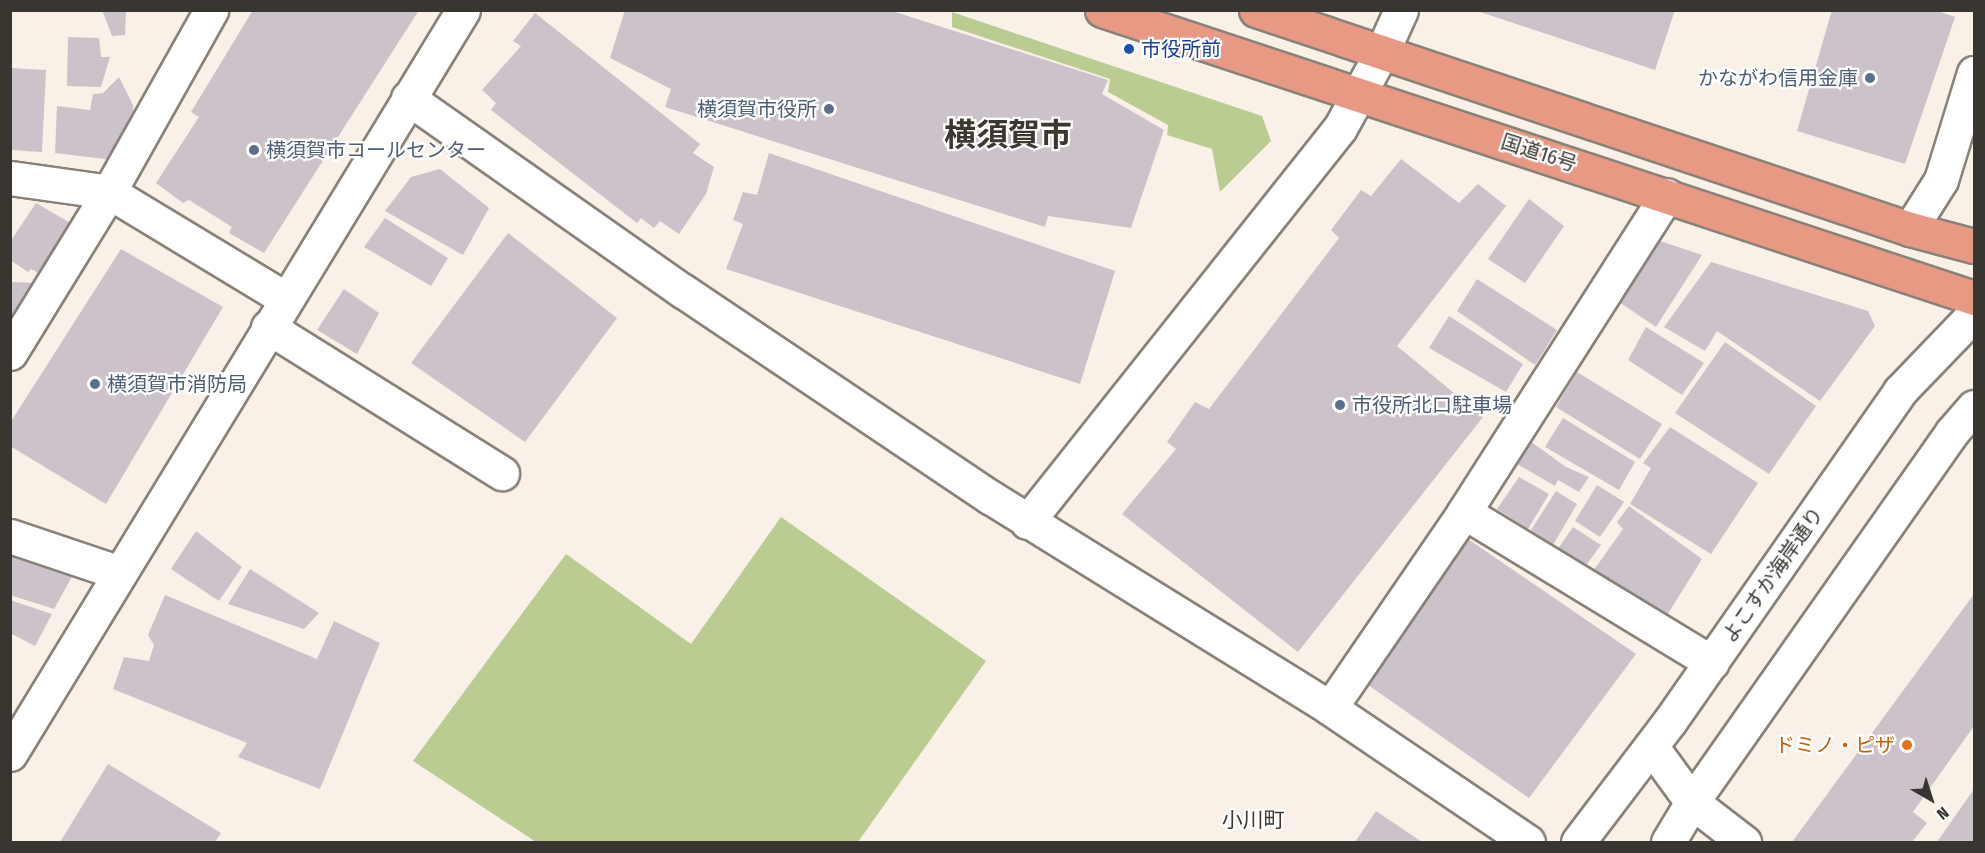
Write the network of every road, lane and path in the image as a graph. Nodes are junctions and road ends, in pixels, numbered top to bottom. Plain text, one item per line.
1 (211, 10) edge
2 (463, 10) edge
3 (1102, 10) edge
4 (1256, 10) edge
5 (1401, 10) edge
6 (1383, 50) junction
7 (1974, 73) edge
8 (1358, 95) junction
9 (408, 98) junction
10 (10, 178) edge
11 (109, 192) junction
12 (1667, 195) junction
13 (1910, 229) junction
14 (1974, 246) edge
15 (1974, 298) edge
16 (286, 299) junction
17 (1974, 314) edge
18 (268, 327) junction
19 (10, 353) edge
20 (1974, 407) edge
21 (502, 473) dead end
22 (1464, 512) junction
23 (1027, 522) junction
24 (10, 536) edge
25 (120, 573) junction
26 (1712, 663) junction
27 (1330, 708) junction
28 (1651, 746) junction
29 (10, 754) edge
30 (1692, 802) junction
31 (1668, 842) edge
32 (1528, 843) edge
33 (1578, 843) edge
34 (1744, 843) edge

1 - 11 street
2 - 9 street
3 - 8 highway, 国道16号
4 - 6 highway
5 - 6 street
6 - 8 street
6 - 13 highway
7 - 13 street
8 - 12 highway, 国道16号
8 - 23 street
9 - 16 street
9 - 23 street
10 - 11 street
11 - 16 street
11 - 19 street
12 - 15 highway, 国道16号
12 - 22 street
13 - 14 highway
16 - 18 street
17 - 26 street, よこすか海岸通り
18 - 21 street
18 - 25 street
20 - 30 street
22 - 26 street
22 - 27 street
23 - 27 street
24 - 25 street
25 - 29 street
26 - 28 street, よこすか海岸通り
27 - 32 street
28 - 30 street
28 - 33 street, よこすか海岸通り
30 - 31 street
30 - 34 street

